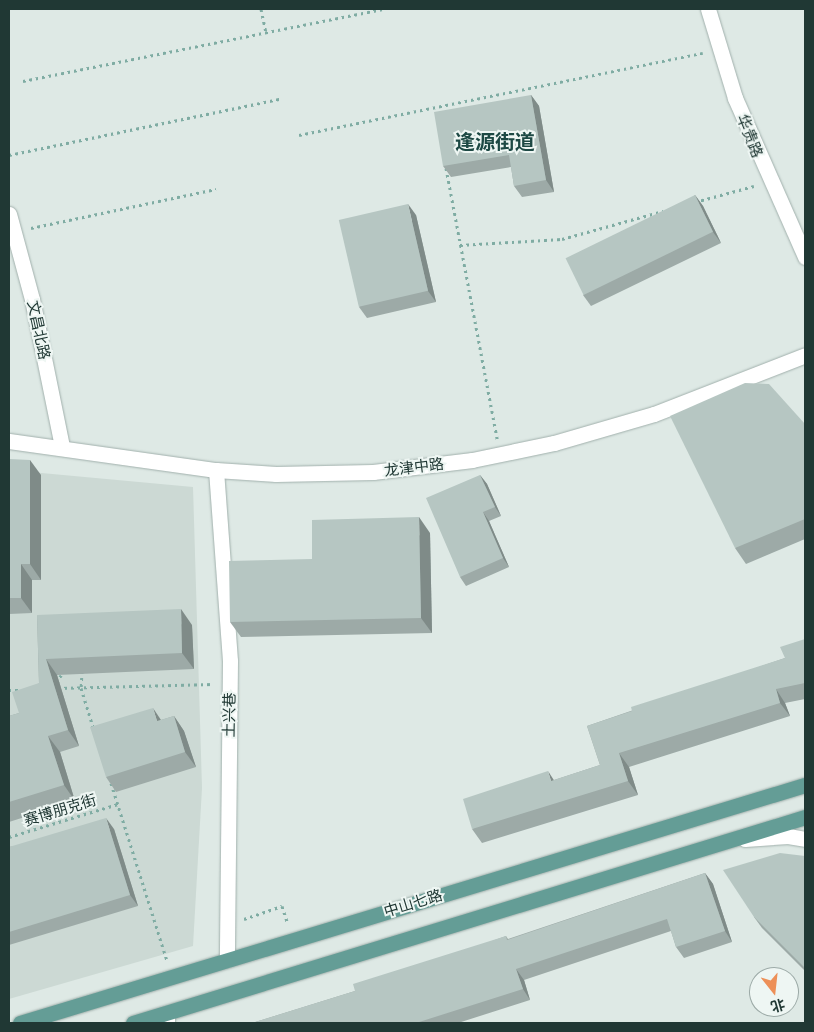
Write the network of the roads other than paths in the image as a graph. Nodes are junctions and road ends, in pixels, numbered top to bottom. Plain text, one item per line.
1 (708, 9) edge
2 (9, 214) edge
3 (805, 257) edge
4 (805, 355) edge
5 (9, 441) edge
6 (62, 447) junction
7 (216, 470) junction
8 (805, 785) edge
9 (805, 817) edge
10 (805, 839) edge
11 (731, 840) junction
12 (227, 960) junction
13 (167, 1018) edge
14 (20, 1023) edge
15 (134, 1023) edge

1 - 3 street, 华贵路
2 - 6 street, 文昌北路
4 - 7 street, 龙津中路
5 - 6 street, 龙津中路
6 - 7 street, 龙津中路
7 - 12 street, 土兴巷
8 - 12 main road, 中山七路
9 - 11 main road
10 - 11 street
11 - 13 main road
12 - 14 main road, 中山七路
13 - 15 main road

